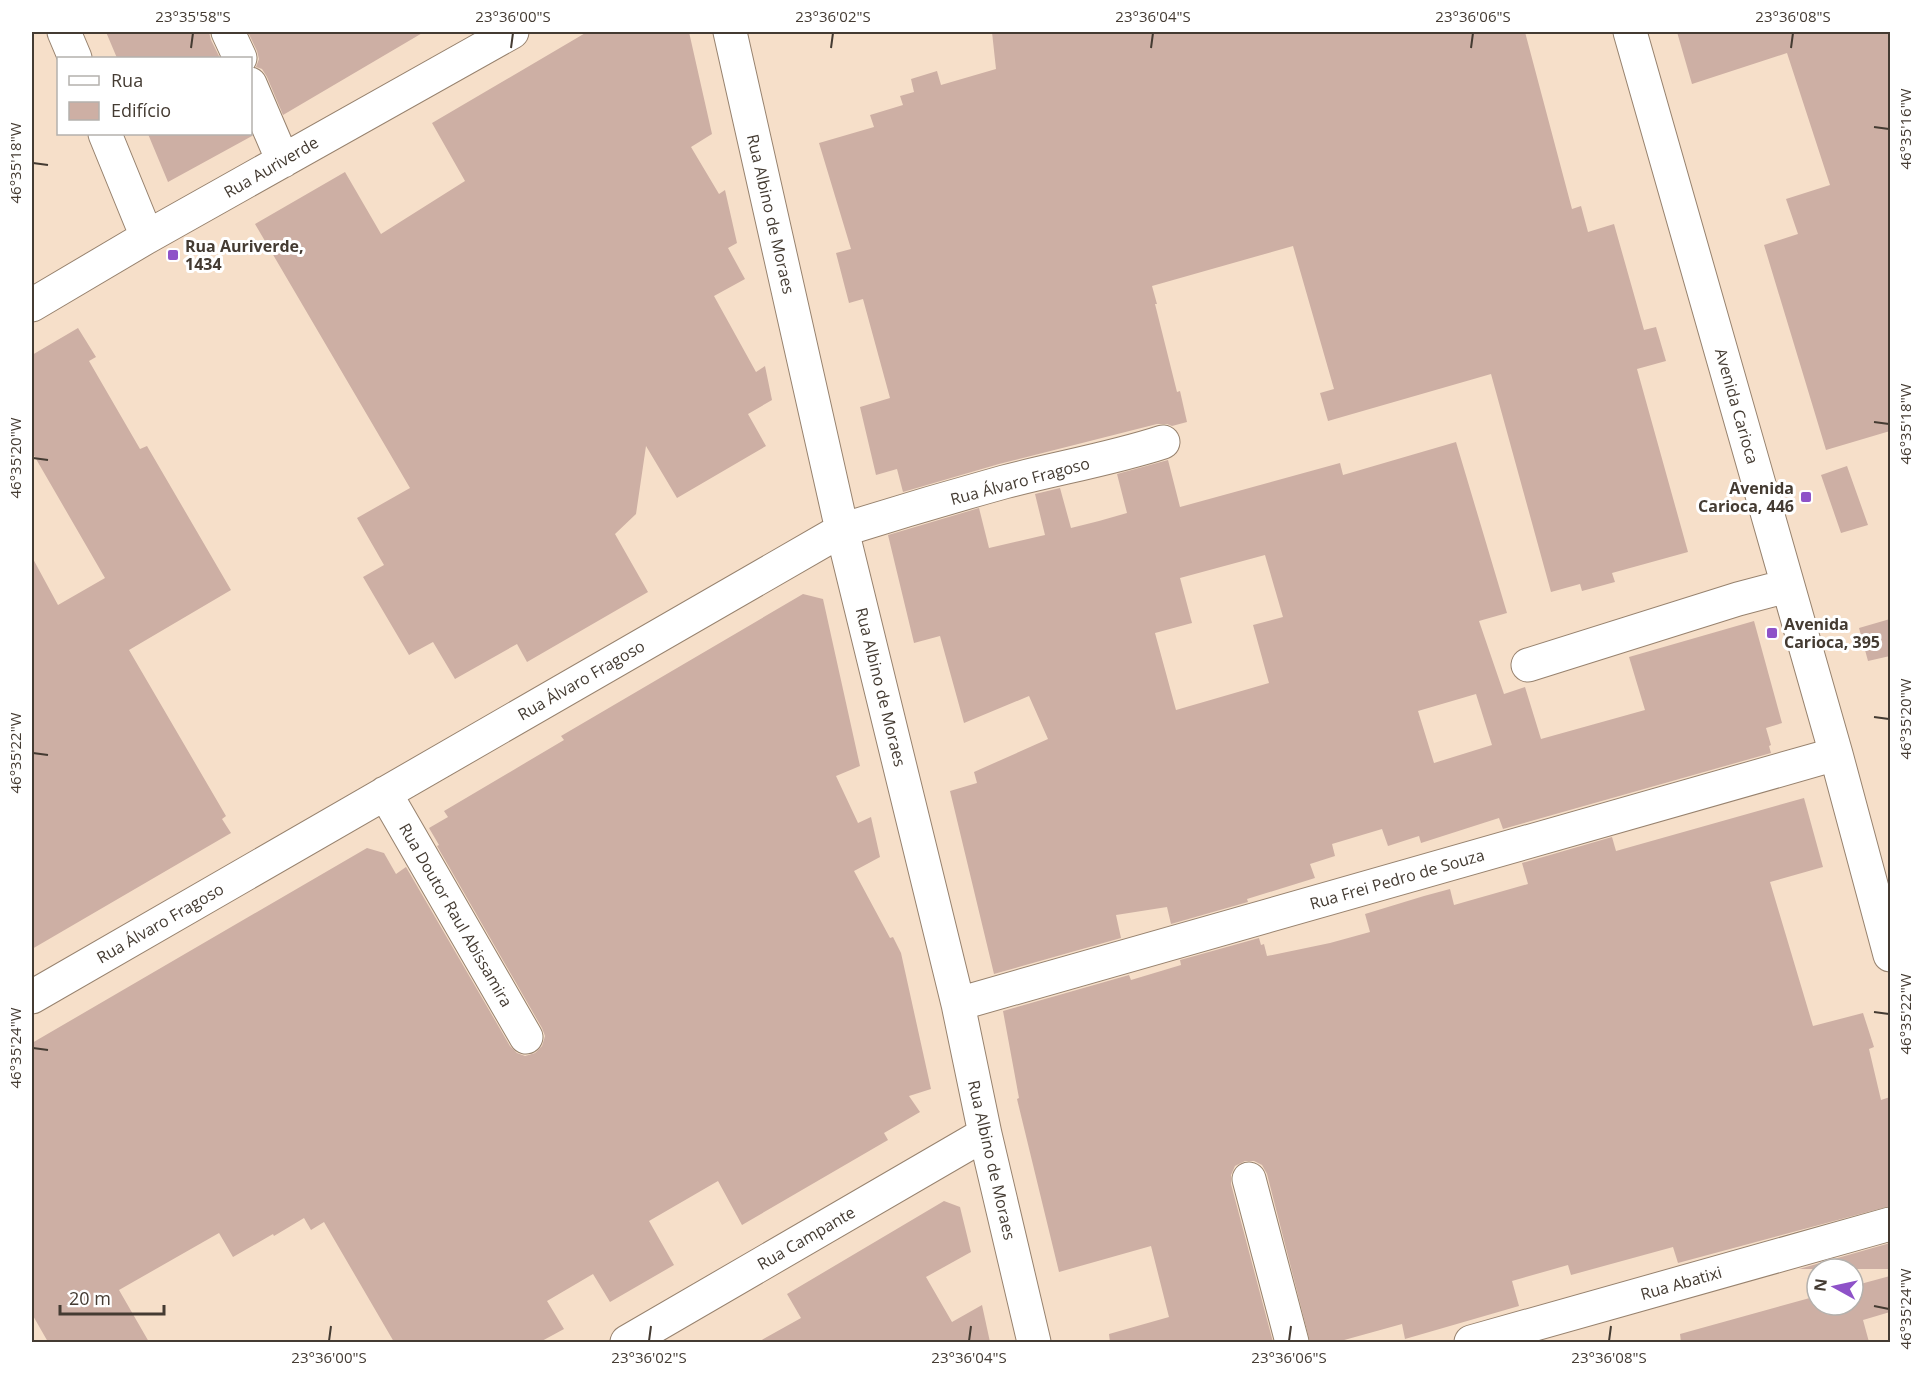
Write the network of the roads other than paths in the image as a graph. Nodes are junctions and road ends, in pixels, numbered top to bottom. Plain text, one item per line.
1 (64, 32) edge
2 (228, 32) edge
3 (512, 32) edge
4 (730, 32) edge
5 (1630, 32) edge
6 (479, 40) edge
7 (75, 57) edge
8 (240, 57) edge
9 (252, 89) edge
10 (105, 135) edge
11 (283, 160) junction
12 (147, 237) junction
13 (32, 305) edge
14 (1163, 442) dead end
15 (842, 530) junction
16 (1788, 586) junction
17 (1528, 664) dead end
18 (1836, 754) junction
19 (385, 793) junction
20 (1890, 955) edge
21 (32, 997) edge
22 (958, 1004) junction
23 (526, 1037) dead end
24 (985, 1134) junction
25 (1249, 1179) dead end
26 (1890, 1224) edge
27 (627, 1342) edge
28 (1034, 1342) edge
29 (1292, 1342) edge
30 (1471, 1342) edge

1 - 7 street
2 - 8 street
3 - 6 street, Rua Auriverde
4 - 15 street, Rua Albino de Moraes
5 - 16 street, Avenida Carioca
6 - 11 street, Rua Auriverde
9 - 11 street
10 - 12 street
11 - 12 street, Rua Auriverde
12 - 13 street, Rua Auriverde
14 - 15 street, Rua Álvaro Fragoso
15 - 19 street, Rua Álvaro Fragoso
15 - 22 street, Rua Albino de Moraes
16 - 17 street
16 - 18 street, Avenida Carioca
18 - 20 street, Avenida Carioca
18 - 22 street, Rua Frei Pedro de Souza
19 - 21 street, Rua Álvaro Fragoso
19 - 23 street, Rua Doutor Raul Abissamira
22 - 24 street, Rua Albino de Moraes
24 - 27 street, Rua Campante
24 - 28 street, Rua Albino de Moraes
25 - 29 street
26 - 30 street, Rua Abatixi

